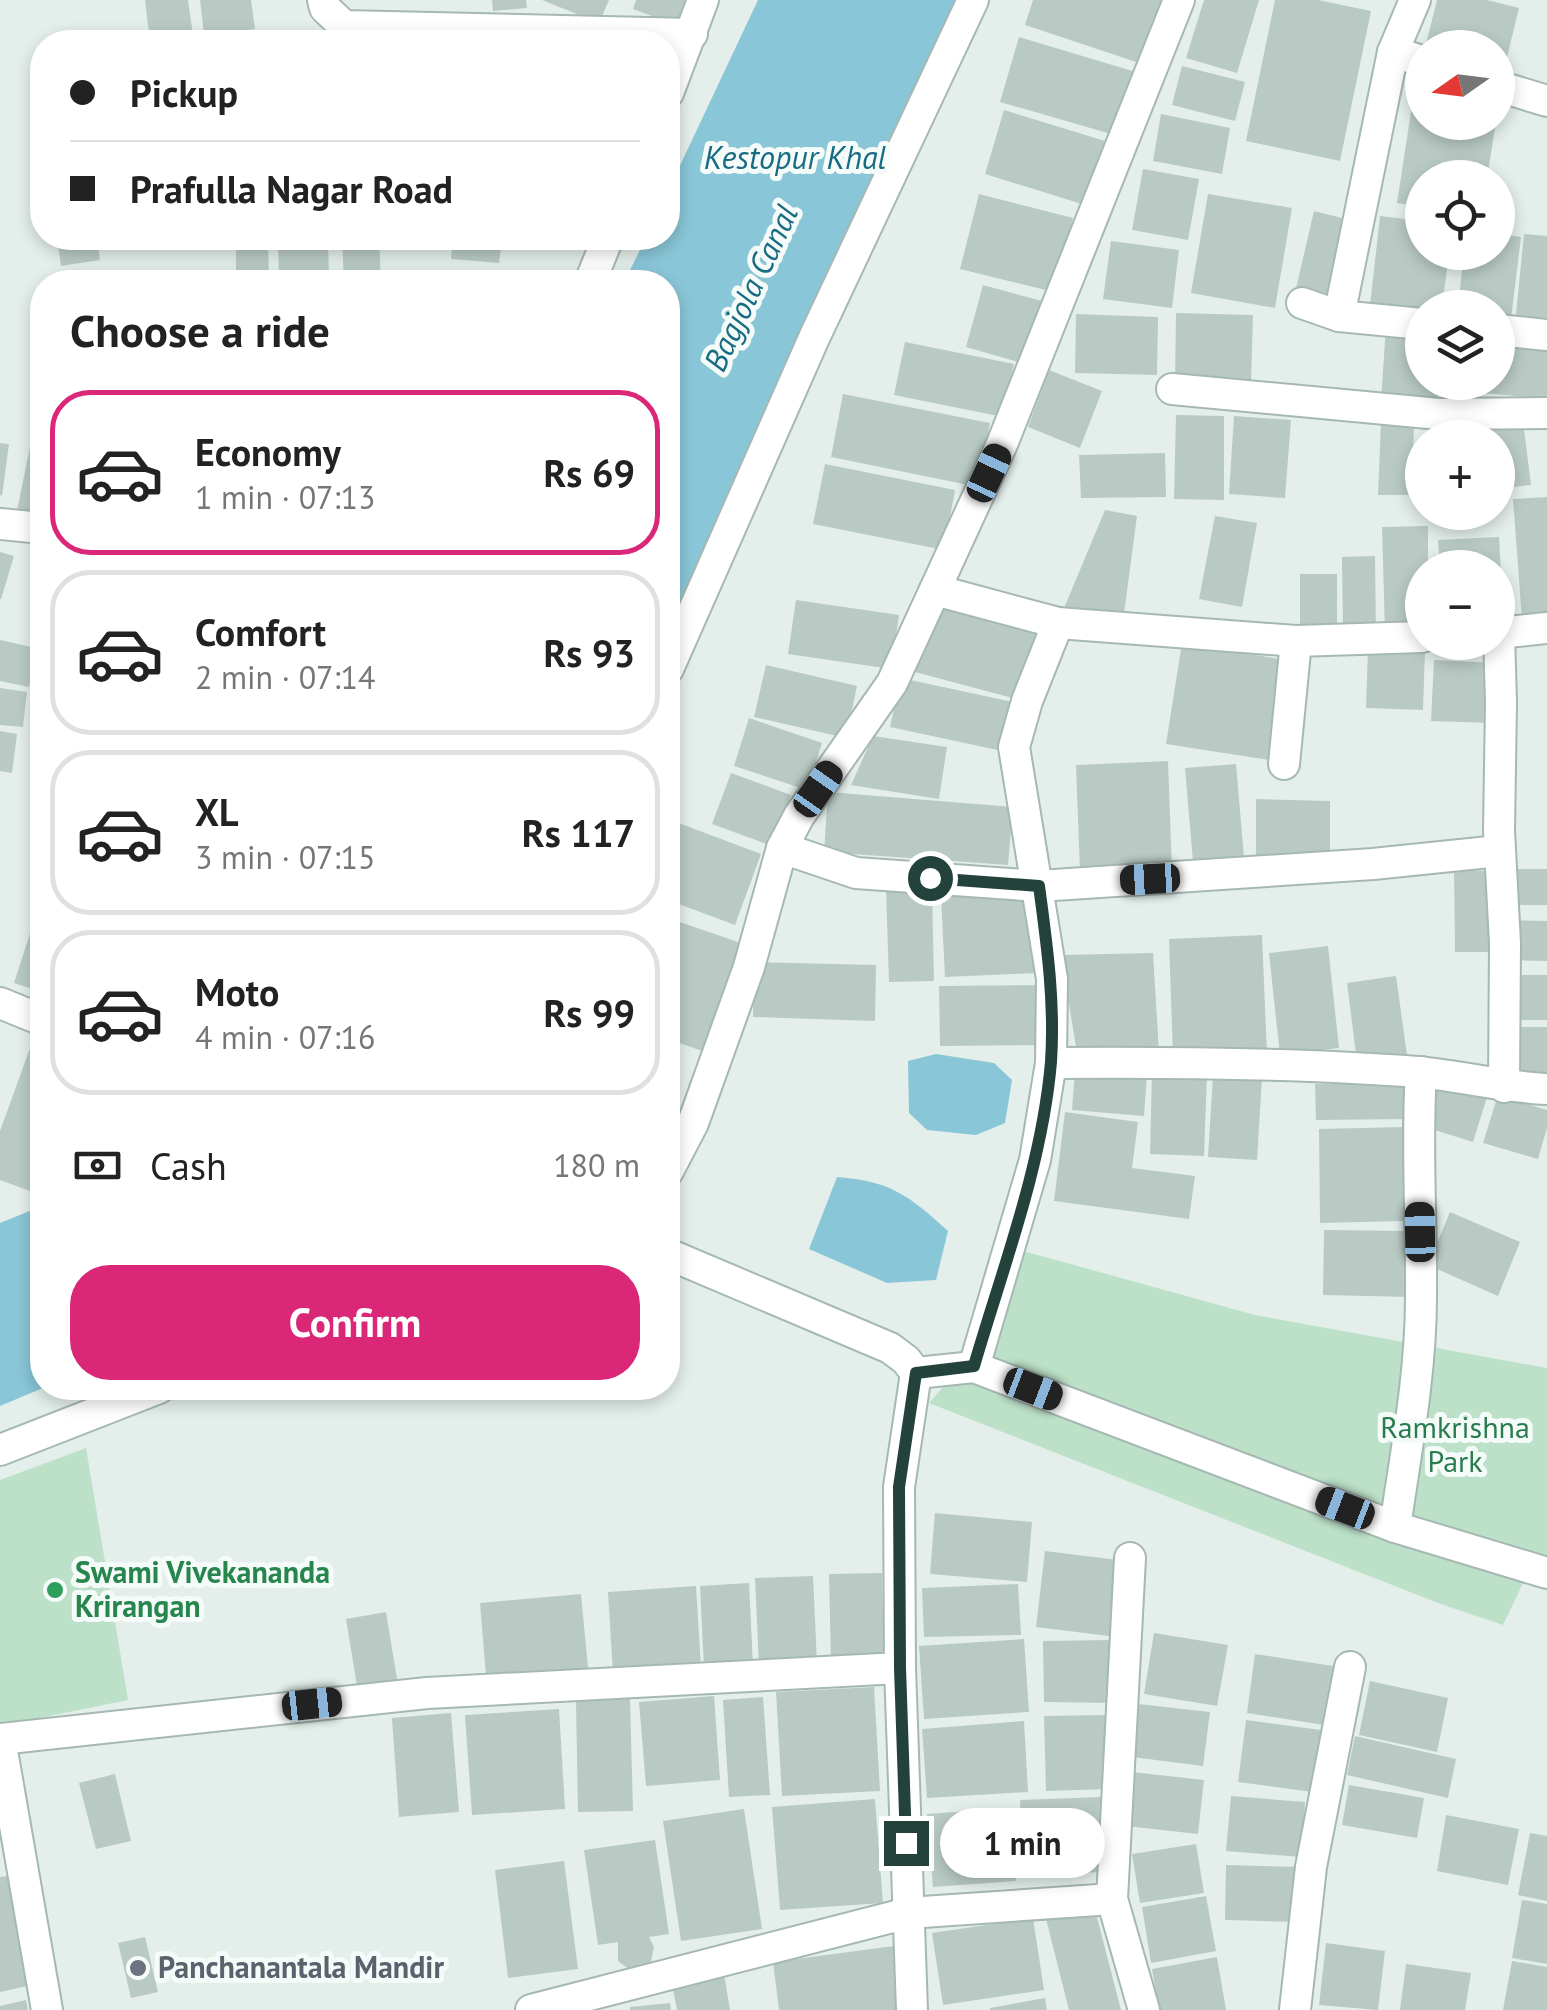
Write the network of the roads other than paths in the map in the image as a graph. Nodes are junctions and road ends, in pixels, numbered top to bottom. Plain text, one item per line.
1 (323, 0) edge
2 (704, 0) edge
3 (973, 0) edge
4 (1178, 0) edge
5 (1415, 0) edge
6 (518, 30) edge
7 (680, 34) edge
8 (692, 34) junction
9 (1393, 52) junction
10 (1405, 56) edge
11 (680, 64) edge
12 (1515, 92) edge
13 (1547, 102) edge
14 (1302, 303) dead end
15 (1338, 316) junction
16 (1405, 322) edge
17 (1515, 332) edge
18 (1547, 335) edge
19 (1172, 389) dead end
20 (1547, 413) edge
21 (0, 524) edge
22 (30, 527) edge
23 (935, 590) junction
24 (1058, 623) junction
25 (1547, 628) edge
26 (1515, 631) edge
27 (1405, 638) edge
28 (1296, 641) junction
29 (680, 642) edge
30 (1498, 660) edge
31 (1284, 764) dead end
32 (782, 848) junction
33 (1499, 851) junction
34 (1039, 886) junction
35 (0, 1003) edge
36 (30, 1015) edge
37 (1050, 1062) junction
38 (1421, 1072) junction
39 (1504, 1086) junction
40 (1547, 1088) edge
41 (680, 1148) edge
42 (680, 1259) edge
43 (974, 1366) junction
44 (916, 1373) junction
45 (128, 1400) edge
46 (0, 1450) edge
47 (1395, 1527) junction
48 (1130, 1558) dead end
49 (1547, 1573) edge
50 (1350, 1667) dead end
51 (900, 1668) junction
52 (0, 1739) edge
53 (1112, 1900) junction
54 (908, 1913) junction
55 (566, 2005) edge
56 (47, 2010) edge
57 (532, 2010) edge
58 (912, 2010) edge
59 (1144, 2010) edge
60 (1295, 2010) edge

1 - 6 street
2 - 8 street
3 - 29 street
4 - 23 street
5 - 9 street
7 - 8 street
8 - 11 street
9 - 10 street
9 - 15 street
12 - 13 street
14 - 15 street
15 - 16 street
17 - 18 street
19 - 20 street
21 - 22 street
23 - 24 street
23 - 32 street
24 - 28 street
24 - 34 street
25 - 26 street
27 - 28 street
28 - 31 street
30 - 33 street
32 - 34 street
32 - 41 street
33 - 34 street
33 - 39 street
34 - 37 street
35 - 36 street
37 - 38 street
37 - 43 street
38 - 39 street
38 - 47 street
39 - 40 street
42 - 44 street
43 - 44 street
43 - 47 street
44 - 51 street
45 - 46 street
47 - 49 street
48 - 53 street
50 - 60 street
51 - 52 street
51 - 54 street
52 - 56 street
53 - 54 street
53 - 59 street
54 - 55 street
54 - 58 street
55 - 57 street

